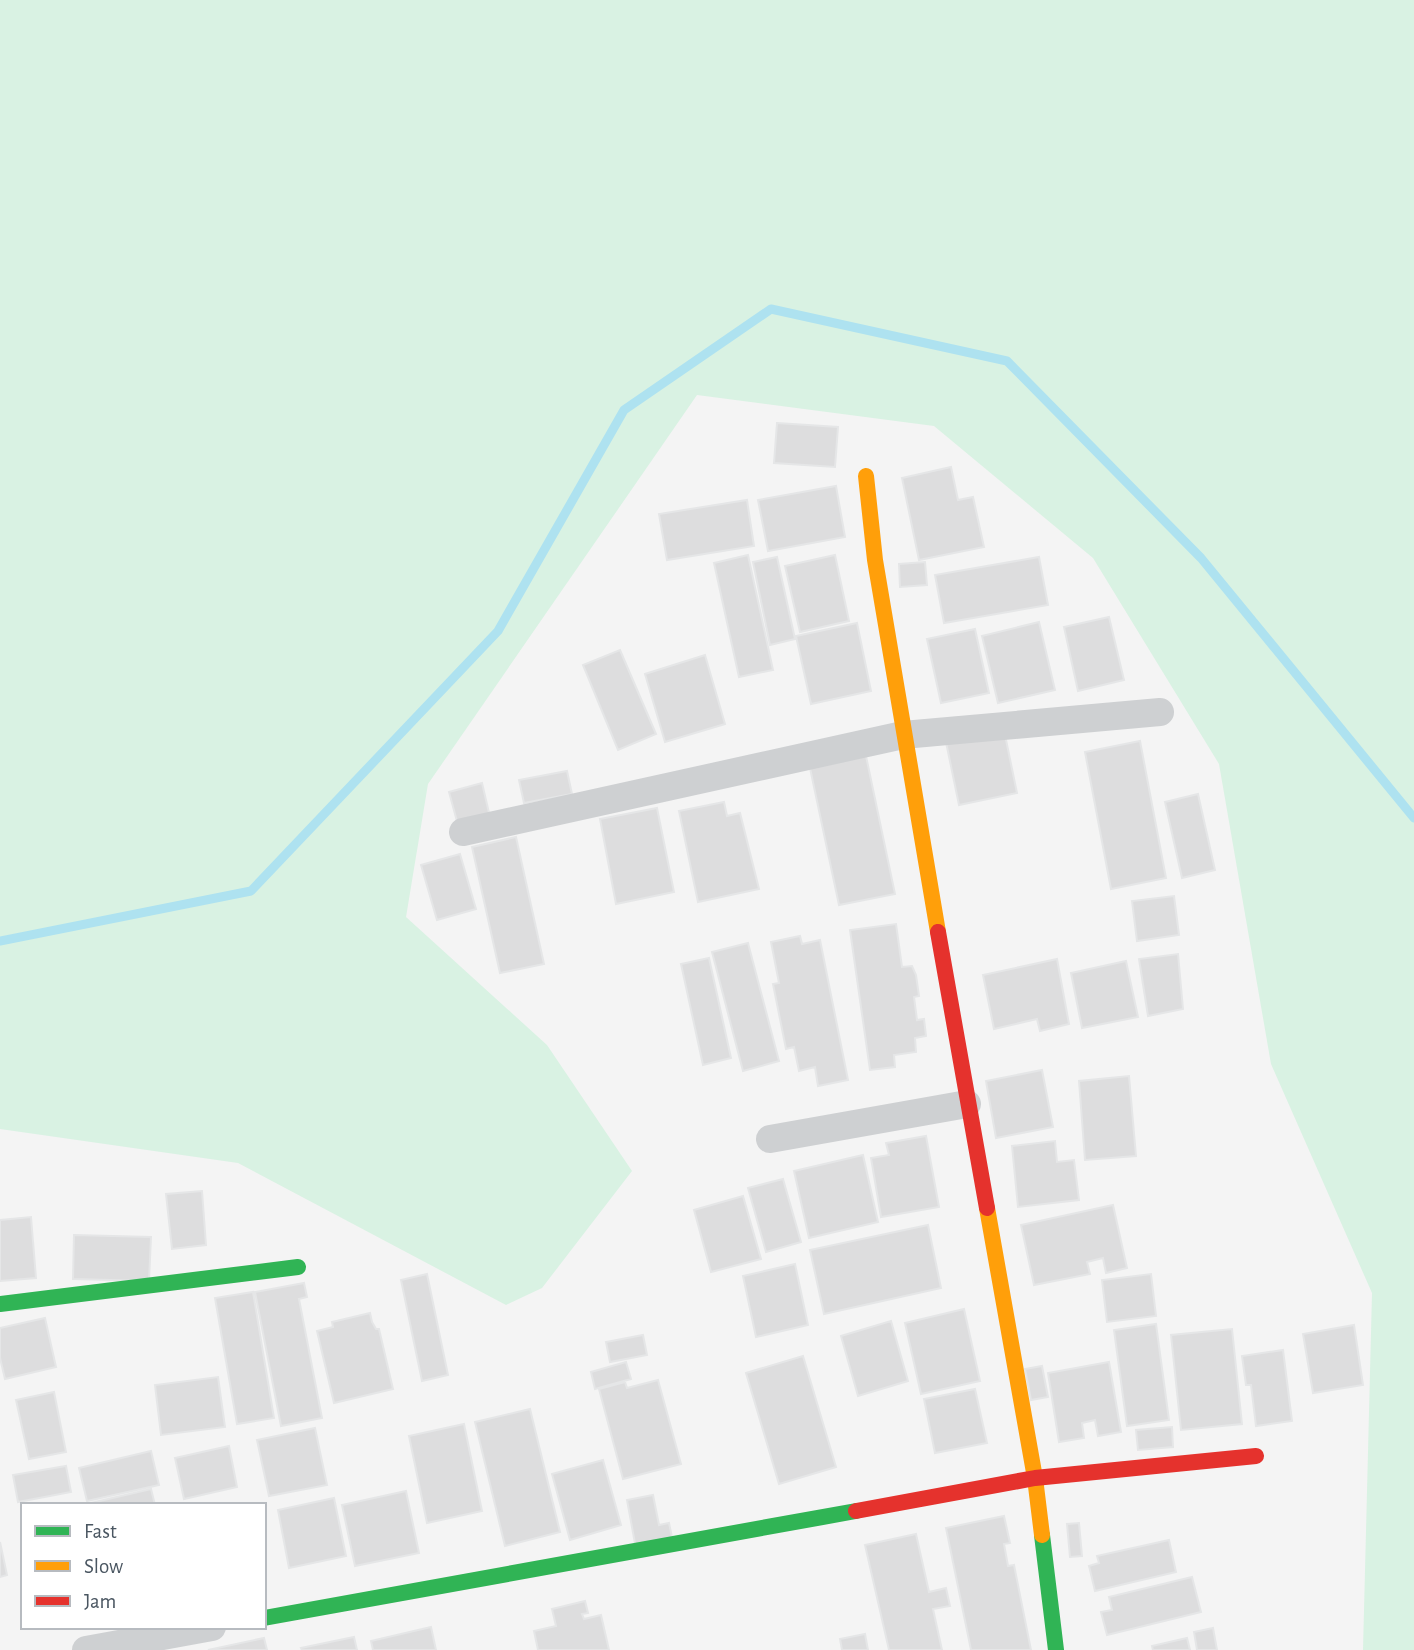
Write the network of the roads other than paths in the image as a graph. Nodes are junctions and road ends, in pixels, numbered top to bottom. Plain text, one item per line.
1 (866, 476) dead end
2 (1160, 712) dead end
3 (903, 734) junction
4 (463, 832) dead end
5 (967, 1104) junction
6 (770, 1139) dead end
7 (298, 1267) dead end
8 (0, 1304) edge
9 (1256, 1456) dead end
10 (1035, 1478) junction
11 (266, 1618) edge
12 (201, 1629) edge
13 (86, 1650) edge
14 (1056, 1650) edge

1 - 3 street
2 - 3 street
3 - 4 street
3 - 5 street
5 - 6 street
5 - 10 street
7 - 8 street
9 - 10 street
10 - 11 street
10 - 14 street
12 - 13 street

